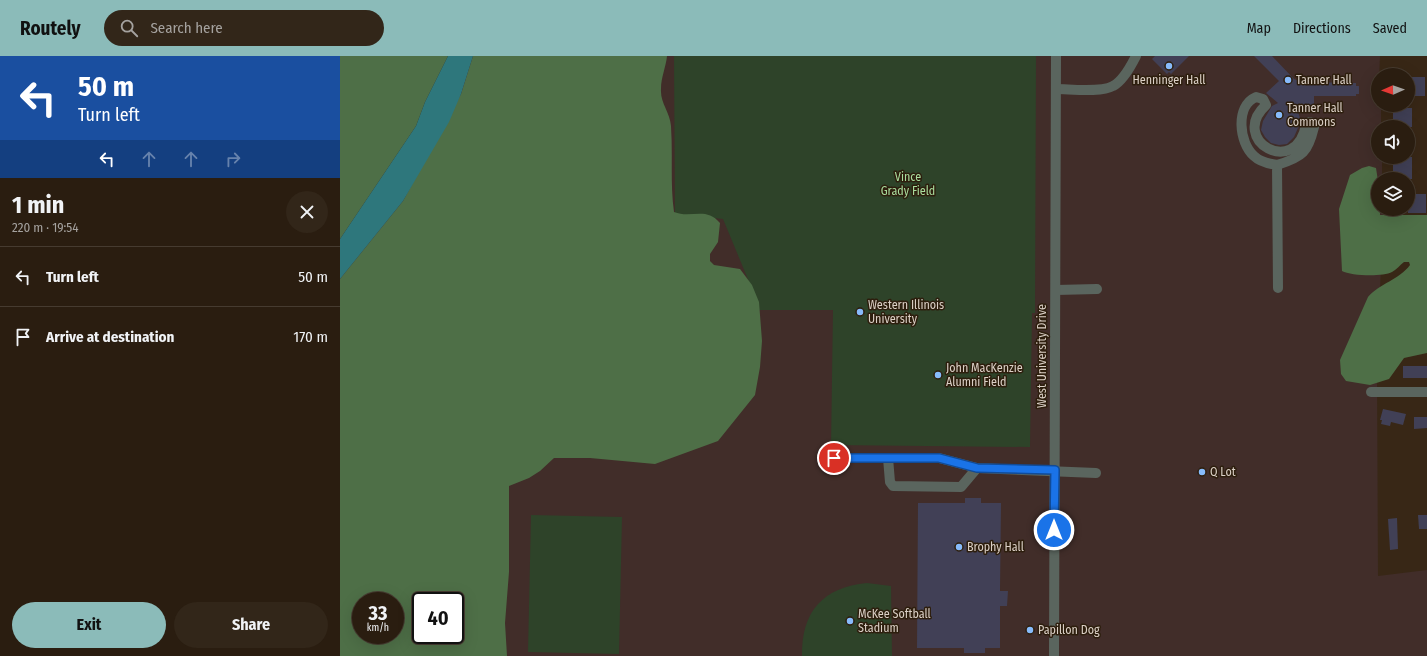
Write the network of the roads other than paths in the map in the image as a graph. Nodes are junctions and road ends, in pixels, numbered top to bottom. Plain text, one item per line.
1 (1056, 56) edge
2 (1136, 56) edge
3 (1056, 89) junction
4 (1277, 165) junction
5 (1278, 288) dead end
6 (1097, 289) dead end
7 (1056, 290) junction
8 (1371, 392) dead end
9 (1427, 392) edge
10 (834, 458) dead end
11 (888, 458) junction
12 (977, 468) junction
13 (1055, 470) junction
14 (1096, 472) dead end
15 (1054, 656) edge

1 - 3 street, West University Drive
2 - 3 street
3 - 7 street, West University Drive
4 - 4 street
4 - 5 street
6 - 7 street
7 - 13 street, West University Drive
8 - 9 street
10 - 11 street
11 - 12 street
11 - 12 street
12 - 13 street
13 - 14 street
13 - 15 street, West University Drive

